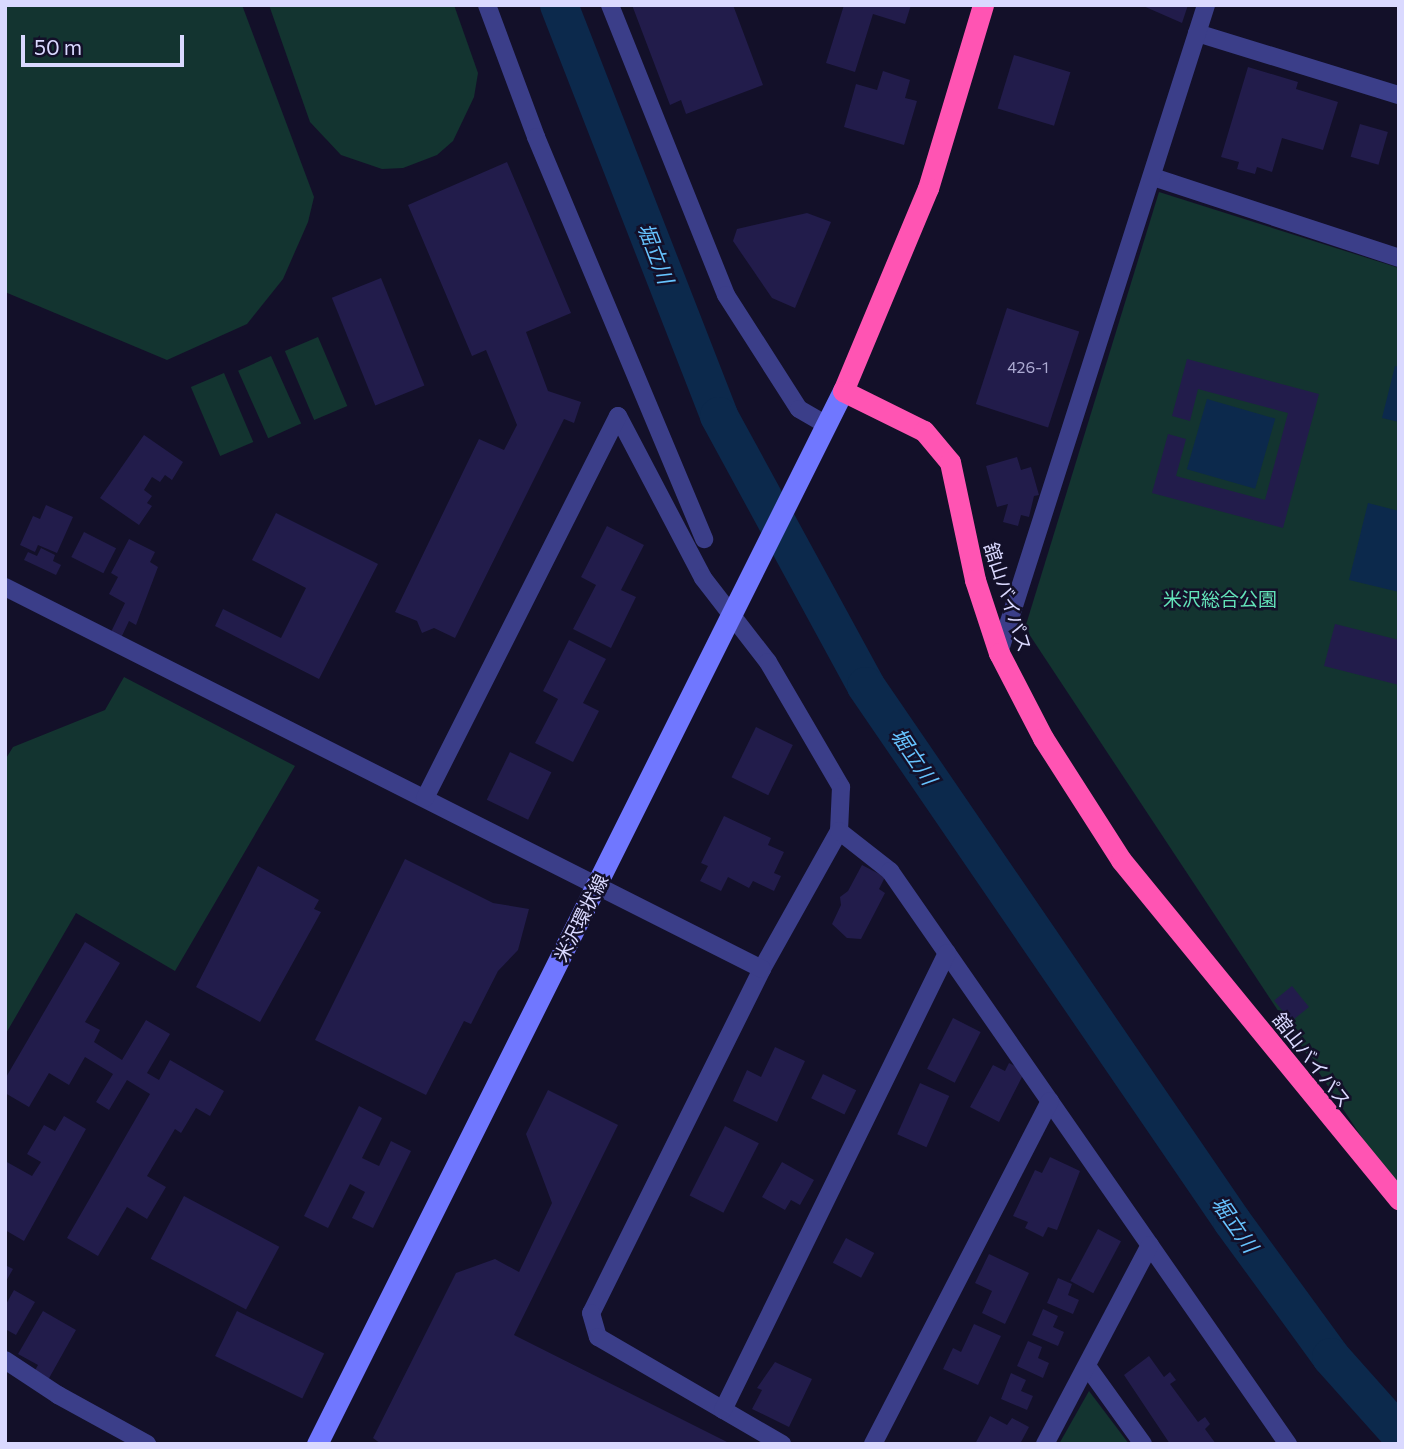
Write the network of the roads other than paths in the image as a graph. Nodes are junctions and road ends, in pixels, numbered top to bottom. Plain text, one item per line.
1 (487, 5) edge
2 (610, 5) edge
3 (983, 5) edge
4 (1206, 5) edge
5 (1197, 33) junction
6 (1399, 95) edge
7 (1153, 177) junction
8 (1399, 258) edge
9 (843, 391) junction
10 (827, 425) junction
11 (704, 539) dead end
12 (5, 587) edge
13 (734, 614) junction
14 (999, 653) junction
15 (425, 798) junction
16 (839, 831) junction
17 (597, 886) junction
18 (947, 953) junction
19 (762, 969) junction
20 (1050, 1101) junction
21 (1399, 1200) edge
22 (1150, 1245) junction
23 (5, 1360) edge
24 (1087, 1366) junction
25 (723, 1410) junction
26 (134, 1441) edge
27 (317, 1444) edge
28 (782, 1444) edge
29 (873, 1444) edge
30 (1045, 1444) edge
31 (1143, 1444) edge
32 (1289, 1444) edge

1 - 11 street
2 - 10 street
3 - 9 highway
4 - 5 street
5 - 6 street
5 - 7 street
7 - 8 street
7 - 14 street
9 - 10 main road, 米沢環状線
9 - 14 highway, 舘山バイパス
10 - 13 main road, 米沢環状線
12 - 15 street
13 - 15 street
13 - 16 street
13 - 17 main road, 米沢環状線
14 - 21 highway, 舘山バイパス
15 - 17 street
16 - 18 street
16 - 19 street
17 - 19 street
17 - 27 main road, 米沢環状線
18 - 20 street
18 - 25 street
19 - 25 street
20 - 22 street
20 - 29 street
22 - 24 street
22 - 32 street
23 - 26 street
24 - 30 street
24 - 31 street
25 - 28 street

